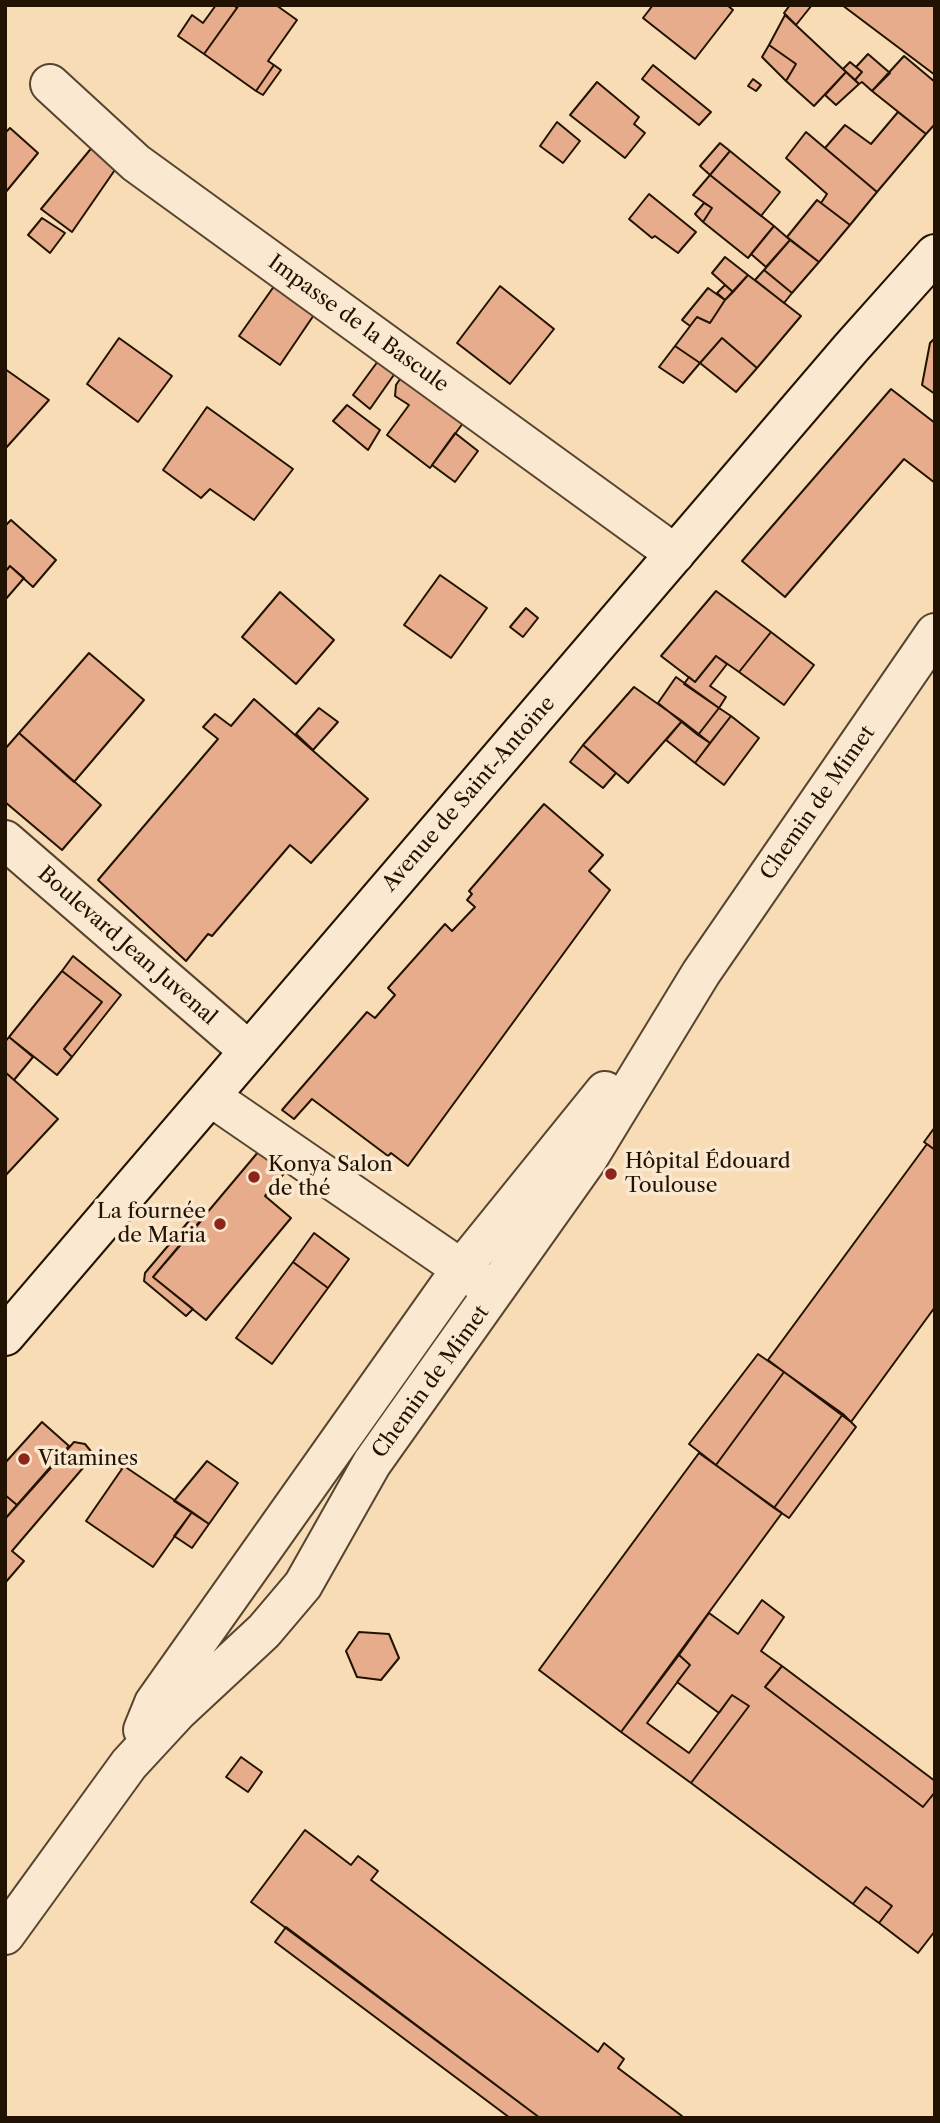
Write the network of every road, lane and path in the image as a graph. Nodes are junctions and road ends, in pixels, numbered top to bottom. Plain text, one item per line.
1 (50, 84) dead end
2 (935, 254) edge
3 (675, 554) junction
4 (935, 633) edge
5 (5, 840) edge
6 (701, 973) junction
7 (249, 1052) junction
8 (211, 1097) junction
9 (461, 1269) junction
10 (495, 1292) junction
11 (5, 1336) edge
12 (129, 1764) junction
13 (5, 1935) edge

1 - 3 street, Impasse de la Bascule
2 - 3 street, Avenue de Saint-Antoine
3 - 7 street, Avenue de Saint-Antoine
4 - 6 street, Chemin de Mimet
5 - 7 street, Boulevard Jean Juvenal
6 - 9 street, Chemin de Mimet
6 - 10 street, Chemin de Mimet
7 - 8 street, Avenue de Saint-Antoine
8 - 9 street
8 - 11 street, Avenue de Saint-Antoine
9 - 10 street
9 - 12 street, Chemin de Mimet
10 - 12 street, Chemin de Mimet
12 - 13 street, Chemin de Mimet

